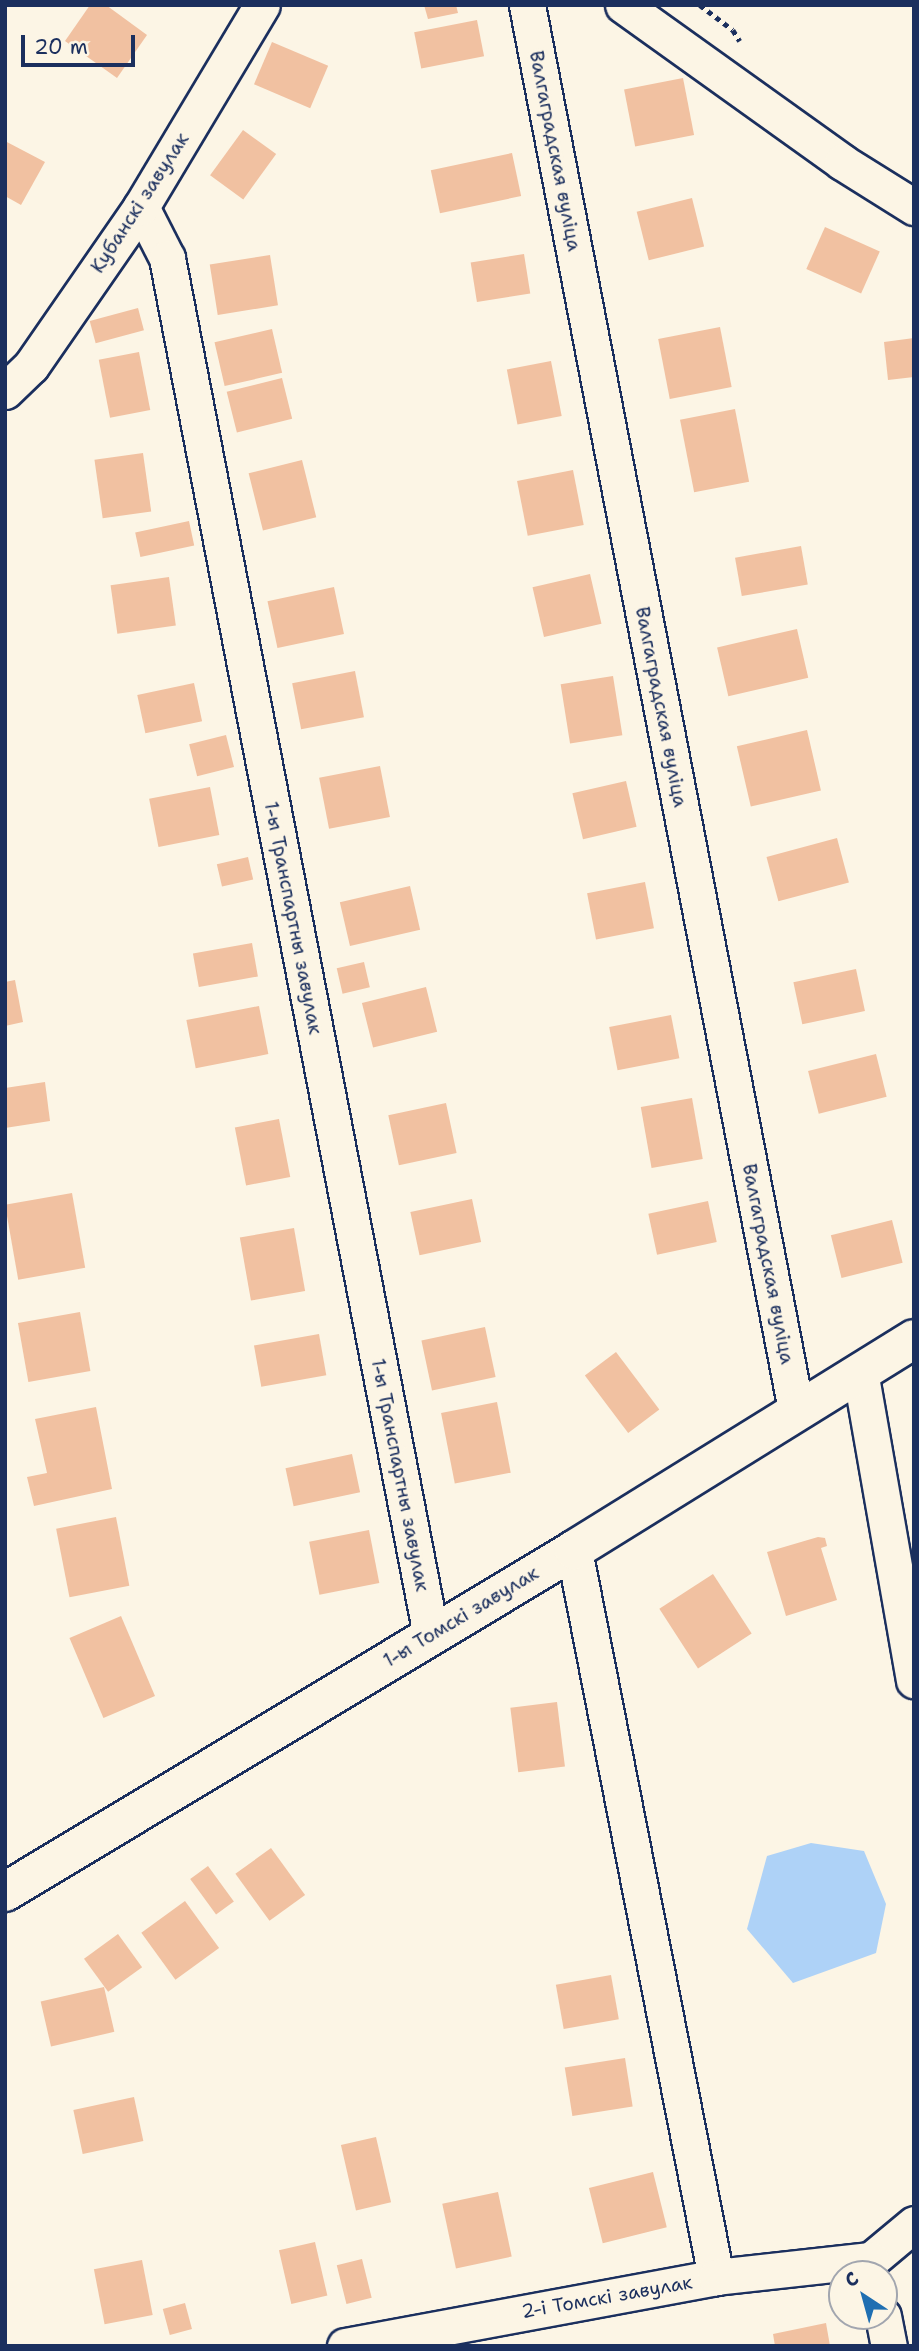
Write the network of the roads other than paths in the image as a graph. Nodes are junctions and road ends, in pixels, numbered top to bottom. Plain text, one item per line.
1 (262, 5) edge
2 (527, 5) edge
3 (624, 5) edge
4 (141, 207) junction
5 (914, 207) edge
6 (5, 391) edge
7 (914, 1339) edge
8 (860, 1371) junction
9 (796, 1410) junction
10 (574, 1550) junction
11 (431, 1635) junction
12 (914, 1679) edge
13 (5, 1892) edge
14 (914, 2224) edge
15 (880, 2260) edge
16 (828, 2270) edge
17 (716, 2277) junction
18 (345, 2346) edge

1 - 4 street, Кубанскі завулак
2 - 9 street, Валгаградская вуліца
3 - 5 street
4 - 6 street, Кубанскі завулак
4 - 11 street, 1-ы Транспартны завулак
7 - 8 street, 1-ы Томскі завулак
8 - 9 street, 1-ы Томскі завулак
8 - 12 street
9 - 10 street, 1-ы Томскі завулак
10 - 11 street, 1-ы Томскі завулак
10 - 17 street
11 - 13 street, 1-ы Томскі завулак
14 - 15 street
16 - 17 street, 2-і Томскі завулак
17 - 18 street, 2-і Томскі завулак

